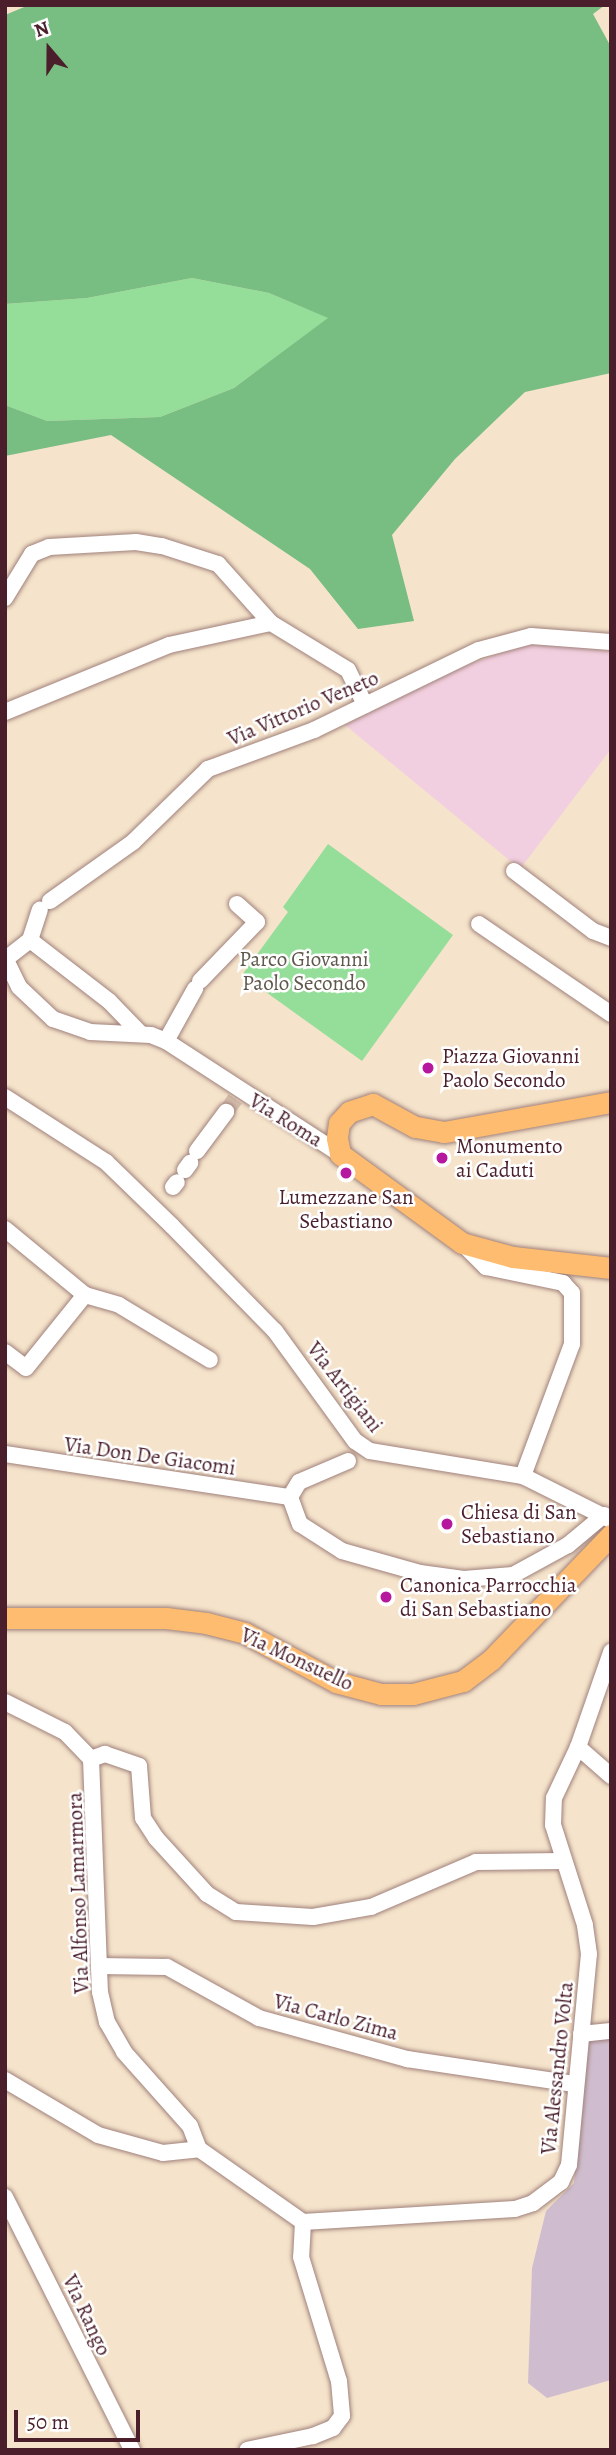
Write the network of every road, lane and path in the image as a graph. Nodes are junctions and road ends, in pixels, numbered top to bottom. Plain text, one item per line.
1 (5, 598) edge
2 (271, 623) junction
3 (611, 642) edge
4 (365, 705) junction
5 (5, 712) edge
6 (514, 871) dead end
7 (237, 904) dead end
8 (479, 925) dead end
9 (611, 938) edge
10 (30, 940) junction
11 (6, 958) edge
12 (611, 1014) edge
13 (139, 1034) junction
14 (166, 1041) junction
15 (5, 1097) edge
16 (611, 1102) edge
17 (226, 1112) tunnel mouth
18 (340, 1154) junction
19 (177, 1181) junction
20 (5, 1229) edge
21 (462, 1243) junction
22 (611, 1268) edge
23 (85, 1295) junction
24 (5, 1352) edge
25 (210, 1360) dead end
26 (5, 1454) edge
27 (348, 1461) dead end
28 (516, 1476) junction
29 (290, 1497) junction
30 (608, 1523) edge
31 (5, 1618) edge
32 (611, 1652) edge
33 (5, 1702) edge
34 (579, 1747) junction
35 (91, 1759) junction
36 (611, 1776) edge
37 (563, 1861) junction
38 (99, 1966) junction
39 (611, 2031) edge
40 (581, 2034) junction
41 (5, 2080) edge
42 (574, 2084) junction
43 (199, 2149) junction
44 (5, 2197) edge
45 (303, 2222) junction
46 (132, 2450) edge
47 (247, 2450) edge

1 - 2 street
2 - 4 street
2 - 5 street
3 - 4 street, Via Vittorio Veneto
4 - 10 street, Via Vittorio Veneto
6 - 9 street
7 - 14 street
8 - 12 street
10 - 11 street
10 - 13 street
11 - 13 street, Via Roma
13 - 14 street, Via Roma
14 - 18 street, Via Roma
15 - 19 street, Via Artigiani
16 - 18 main road, Via Roma
17 - 19 street
18 - 21 main road
19 - 28 street, Via Artigiani
20 - 23 street
21 - 22 main road
21 - 28 street
23 - 24 street
23 - 25 street
26 - 29 street, Via Don De Giacomi
27 - 29 street
28 - 30 street, Via Artigiani
29 - 30 street
30 - 31 main road, Via Monsuello
32 - 34 street, Via Alessandro Volta
33 - 35 street
34 - 36 street
34 - 37 street, Via Alessandro Volta
35 - 37 street
35 - 38 street, Via Alfonso Lamarmora
37 - 40 street, Via Alessandro Volta
38 - 42 street, Via Carlo Zima
38 - 43 street, Via Alfonso Lamarmora
39 - 40 street
40 - 42 street, Via Alessandro Volta
41 - 43 street
42 - 45 street, Via Alessandro Volta
43 - 45 street, Via Alfonso Lamarmora
44 - 46 street, Via Rango
45 - 47 street

